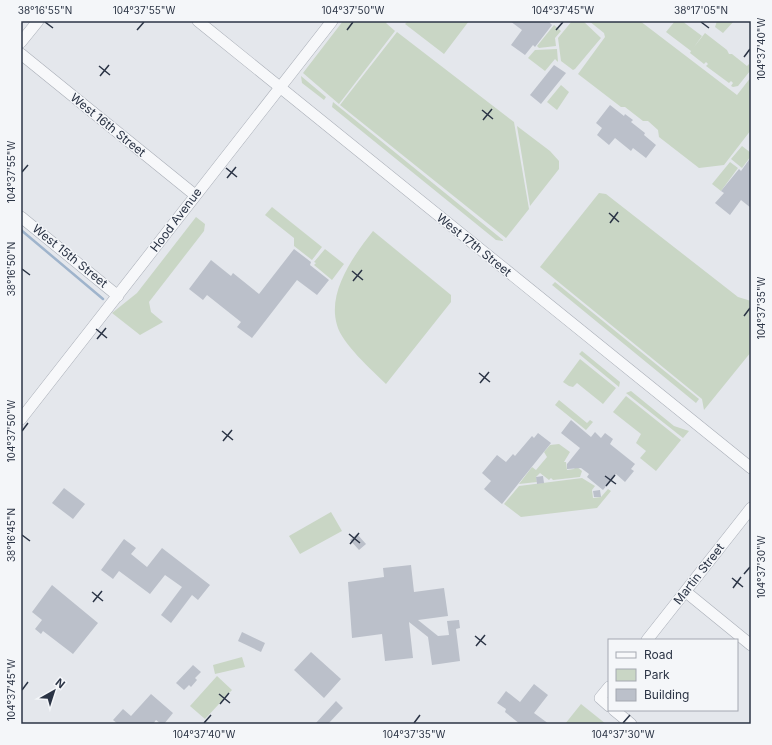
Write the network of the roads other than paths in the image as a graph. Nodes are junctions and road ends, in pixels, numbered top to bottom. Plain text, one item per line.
1 (38, 21) edge
2 (198, 21) edge
3 (332, 21) edge
4 (21, 42) edge
5 (21, 54) edge
6 (280, 88) junction
7 (195, 195) junction
8 (21, 217) edge
9 (118, 296) junction
10 (21, 419) edge
11 (751, 468) edge
12 (751, 508) edge
13 (686, 592) junction
14 (648, 639) edge
15 (751, 645) edge
16 (608, 688) edge
17 (608, 705) edge
18 (615, 711) edge
19 (631, 724) edge

1 - 4 street
2 - 6 street, West 17th Street
3 - 6 street, Hood Avenue
5 - 7 street, West 16th Street
6 - 7 street, Hood Avenue
6 - 11 street, West 17th Street
7 - 9 street, Hood Avenue
8 - 9 street, West 15th Street
9 - 10 street, Hood Avenue
12 - 13 street, Martin Street
13 - 14 street, Martin Street
13 - 15 street
16 - 17 street
18 - 19 street

